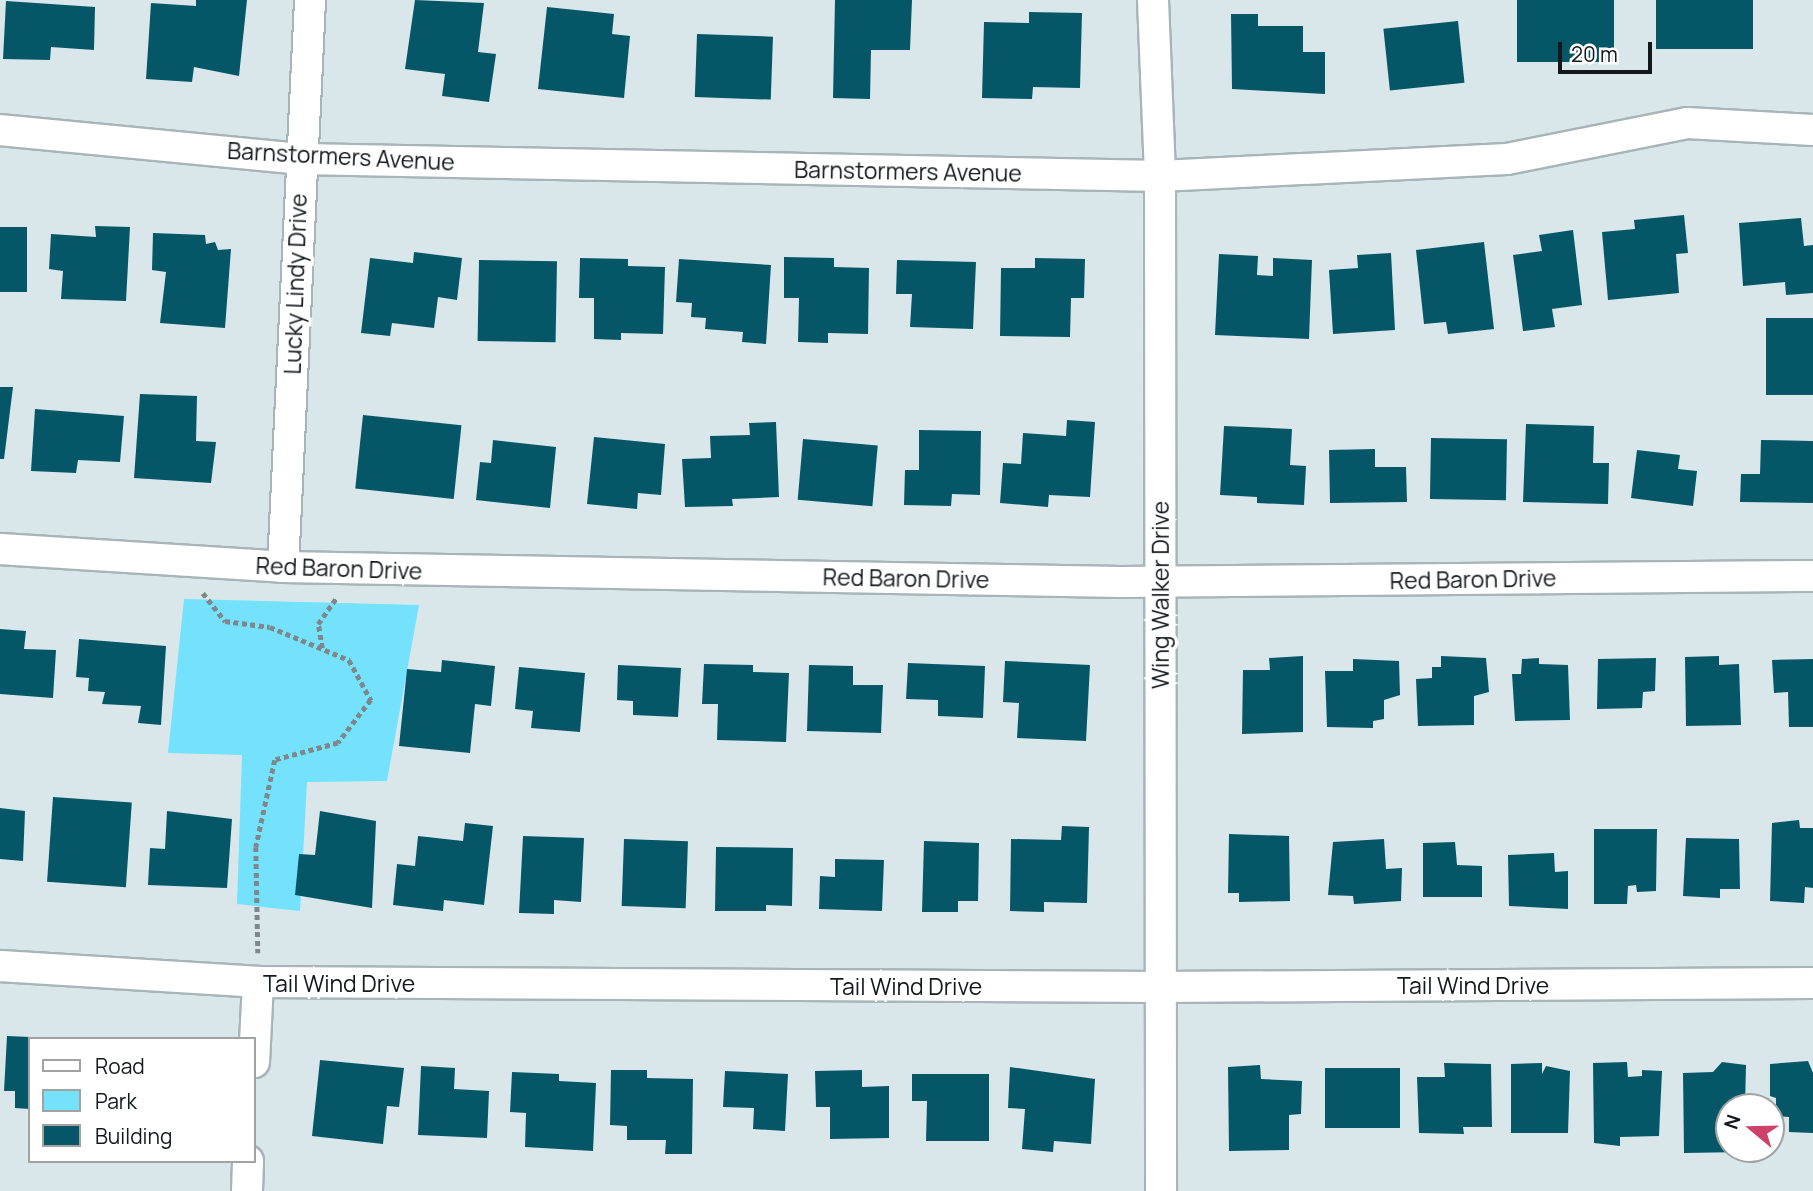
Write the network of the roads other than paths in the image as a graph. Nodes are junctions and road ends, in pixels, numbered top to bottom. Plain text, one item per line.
1 (310, 0) edge
2 (1153, 0) edge
3 (0, 130) edge
4 (1813, 130) edge
5 (301, 159) junction
6 (1160, 176) junction
7 (0, 549) edge
8 (283, 568) junction
9 (1813, 576) edge
10 (1160, 582) junction
11 (0, 966) edge
12 (258, 982) junction
13 (1813, 983) edge
14 (1160, 987) junction
15 (255, 1037) edge
16 (248, 1163) edge
17 (247, 1191) edge
18 (1161, 1191) edge

1 - 5 street, Lucky Lindy Drive
2 - 6 street, Wing Walker Drive
3 - 5 street, Barnstormers Avenue
4 - 6 street, Barnstormers Avenue
5 - 6 street, Barnstormers Avenue
5 - 8 street, Lucky Lindy Drive
6 - 10 street, Wing Walker Drive
7 - 8 street, Red Baron Drive
8 - 10 street, Red Baron Drive
9 - 10 street, Red Baron Drive
10 - 14 street, Wing Walker Drive
11 - 12 street, Tail Wind Drive
12 - 14 street, Tail Wind Drive
12 - 15 street
13 - 14 street, Tail Wind Drive
14 - 18 street, Wing Walker Drive
16 - 17 street

